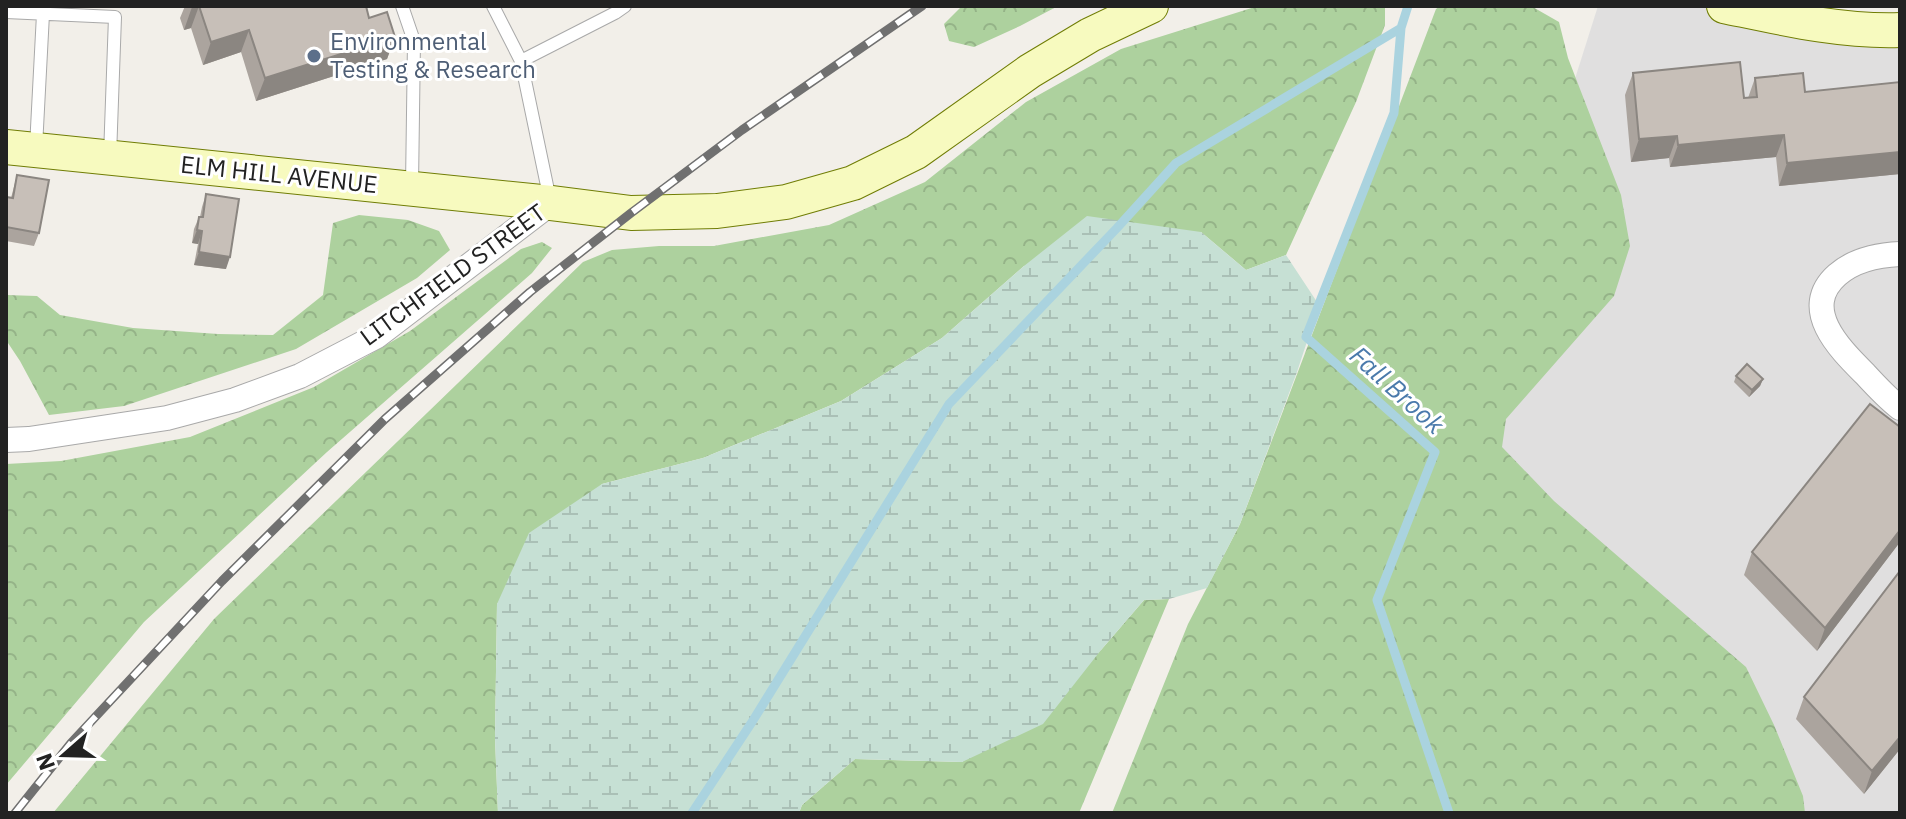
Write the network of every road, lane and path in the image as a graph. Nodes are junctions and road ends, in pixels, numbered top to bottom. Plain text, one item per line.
1 (402, 6) edge
2 (493, 6) edge
3 (625, 6) edge
4 (1151, 6) edge
5 (1724, 6) edge
6 (6, 12) edge
7 (117, 12) edge
8 (43, 14) junction
9 (1900, 30) edge
10 (521, 61) junction
11 (21, 148) edge
12 (110, 157) junction
13 (412, 188) junction
14 (551, 203) junction
15 (1900, 254) edge
16 (1900, 408) edge
17 (6, 440) edge

1 - 13 lane
2 - 10 lane
3 - 10 lane
4 - 14 main road, LITCHFIELD STREET
5 - 9 main road
6 - 8 lane
7 - 8 lane
7 - 12 lane
8 - 11 lane
10 - 14 lane
11 - 12 main road, ELM HILL AVENUE
12 - 13 main road, ELM HILL AVENUE
13 - 14 main road, ELM HILL AVENUE
14 - 17 street, LITCHFIELD STREET
15 - 16 street

